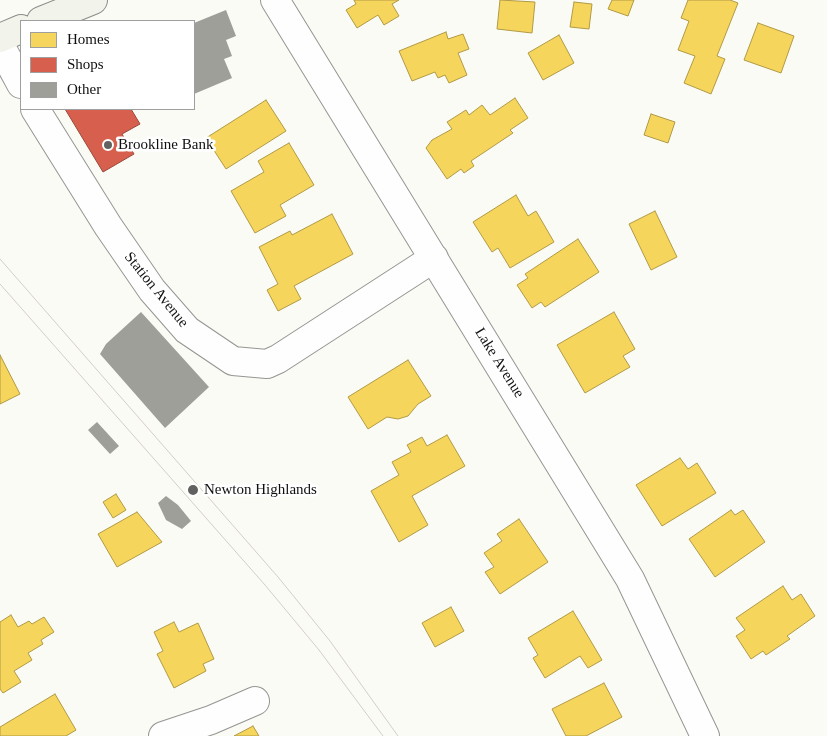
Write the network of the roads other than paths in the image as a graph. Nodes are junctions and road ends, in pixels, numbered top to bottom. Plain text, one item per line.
1 (93, 0) edge
2 (275, 0) edge
3 (43, 20) edge
4 (20, 29) edge
5 (0, 38) edge
6 (0, 45) edge
7 (20, 82) edge
8 (36, 110) edge
9 (434, 258) junction
10 (255, 701) dead end
11 (163, 736) edge
12 (705, 736) edge

1 - 3 main road
2 - 9 street, Lake Avenue
4 - 5 main road
6 - 7 street
8 - 9 street, Station Avenue
9 - 12 street, Lake Avenue
10 - 11 street

